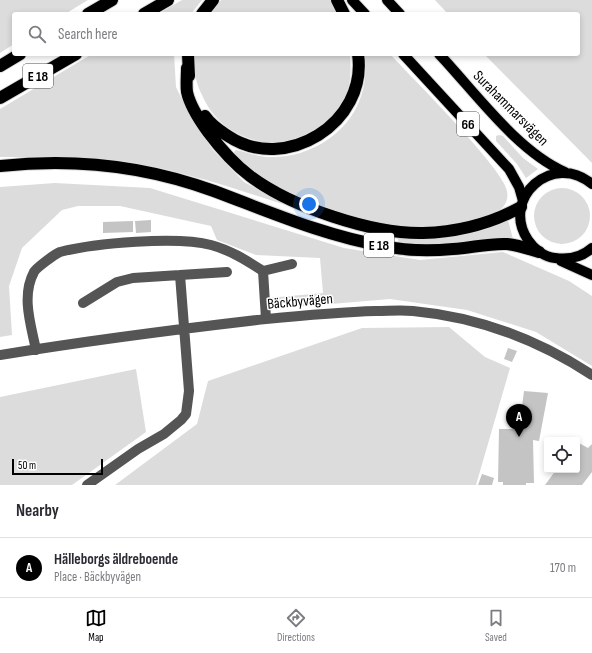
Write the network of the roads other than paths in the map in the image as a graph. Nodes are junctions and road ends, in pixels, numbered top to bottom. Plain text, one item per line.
1 (112, 0) edge
2 (168, 0) edge
3 (213, 0) edge
4 (337, 0) edge
5 (352, 0) edge
6 (387, 0) edge
7 (91, 12) edge
8 (147, 12) edge
9 (204, 12) edge
10 (343, 12) edge
11 (363, 12) edge
12 (398, 12) edge
13 (17, 56) edge
14 (73, 56) edge
15 (188, 56) edge
16 (358, 56) edge
17 (405, 56) edge
18 (441, 56) edge
19 (0, 66) edge
20 (187, 68) junction
21 (0, 98) edge
22 (0, 166) edge
23 (569, 173) junction
24 (592, 184) edge
25 (522, 204) junction
26 (592, 248) edge
27 (540, 252) junction
28 (553, 258) junction
29 (292, 264) dead end
30 (263, 271) junction
31 (226, 272) dead end
32 (180, 275) junction
33 (592, 275) edge
34 (83, 303) dead end
35 (266, 319) junction
36 (183, 328) junction
37 (36, 350) junction
38 (0, 355) edge
39 (592, 375) edge
40 (87, 485) edge

1 - 7 highway
2 - 8 highway
3 - 9 highway
4 - 10 highway
5 - 11 main road
6 - 12 main road
13 - 19 highway, E 18
14 - 21 highway, E 18
15 - 20 highway, E 18
16 - 20 highway, E 18
17 - 25 main road, 66
18 - 23 main road, Surahammarsvägen / 66
20 - 25 highway, E 18
22 - 27 highway, E 18
23 - 24 main road, 66
23 - 25 main road
25 - 27 main road, 66
26 - 28 main road, 66
27 - 28 main road, 66
28 - 33 main road
29 - 30 street
30 - 35 street
30 - 37 street
31 - 32 street
32 - 34 street
32 - 36 street
35 - 36 street, Bäckbyvägen
35 - 39 street, Bäckbyvägen
36 - 37 street, Bäckbyvägen
36 - 40 street
37 - 38 street, Bäckbyvägen

